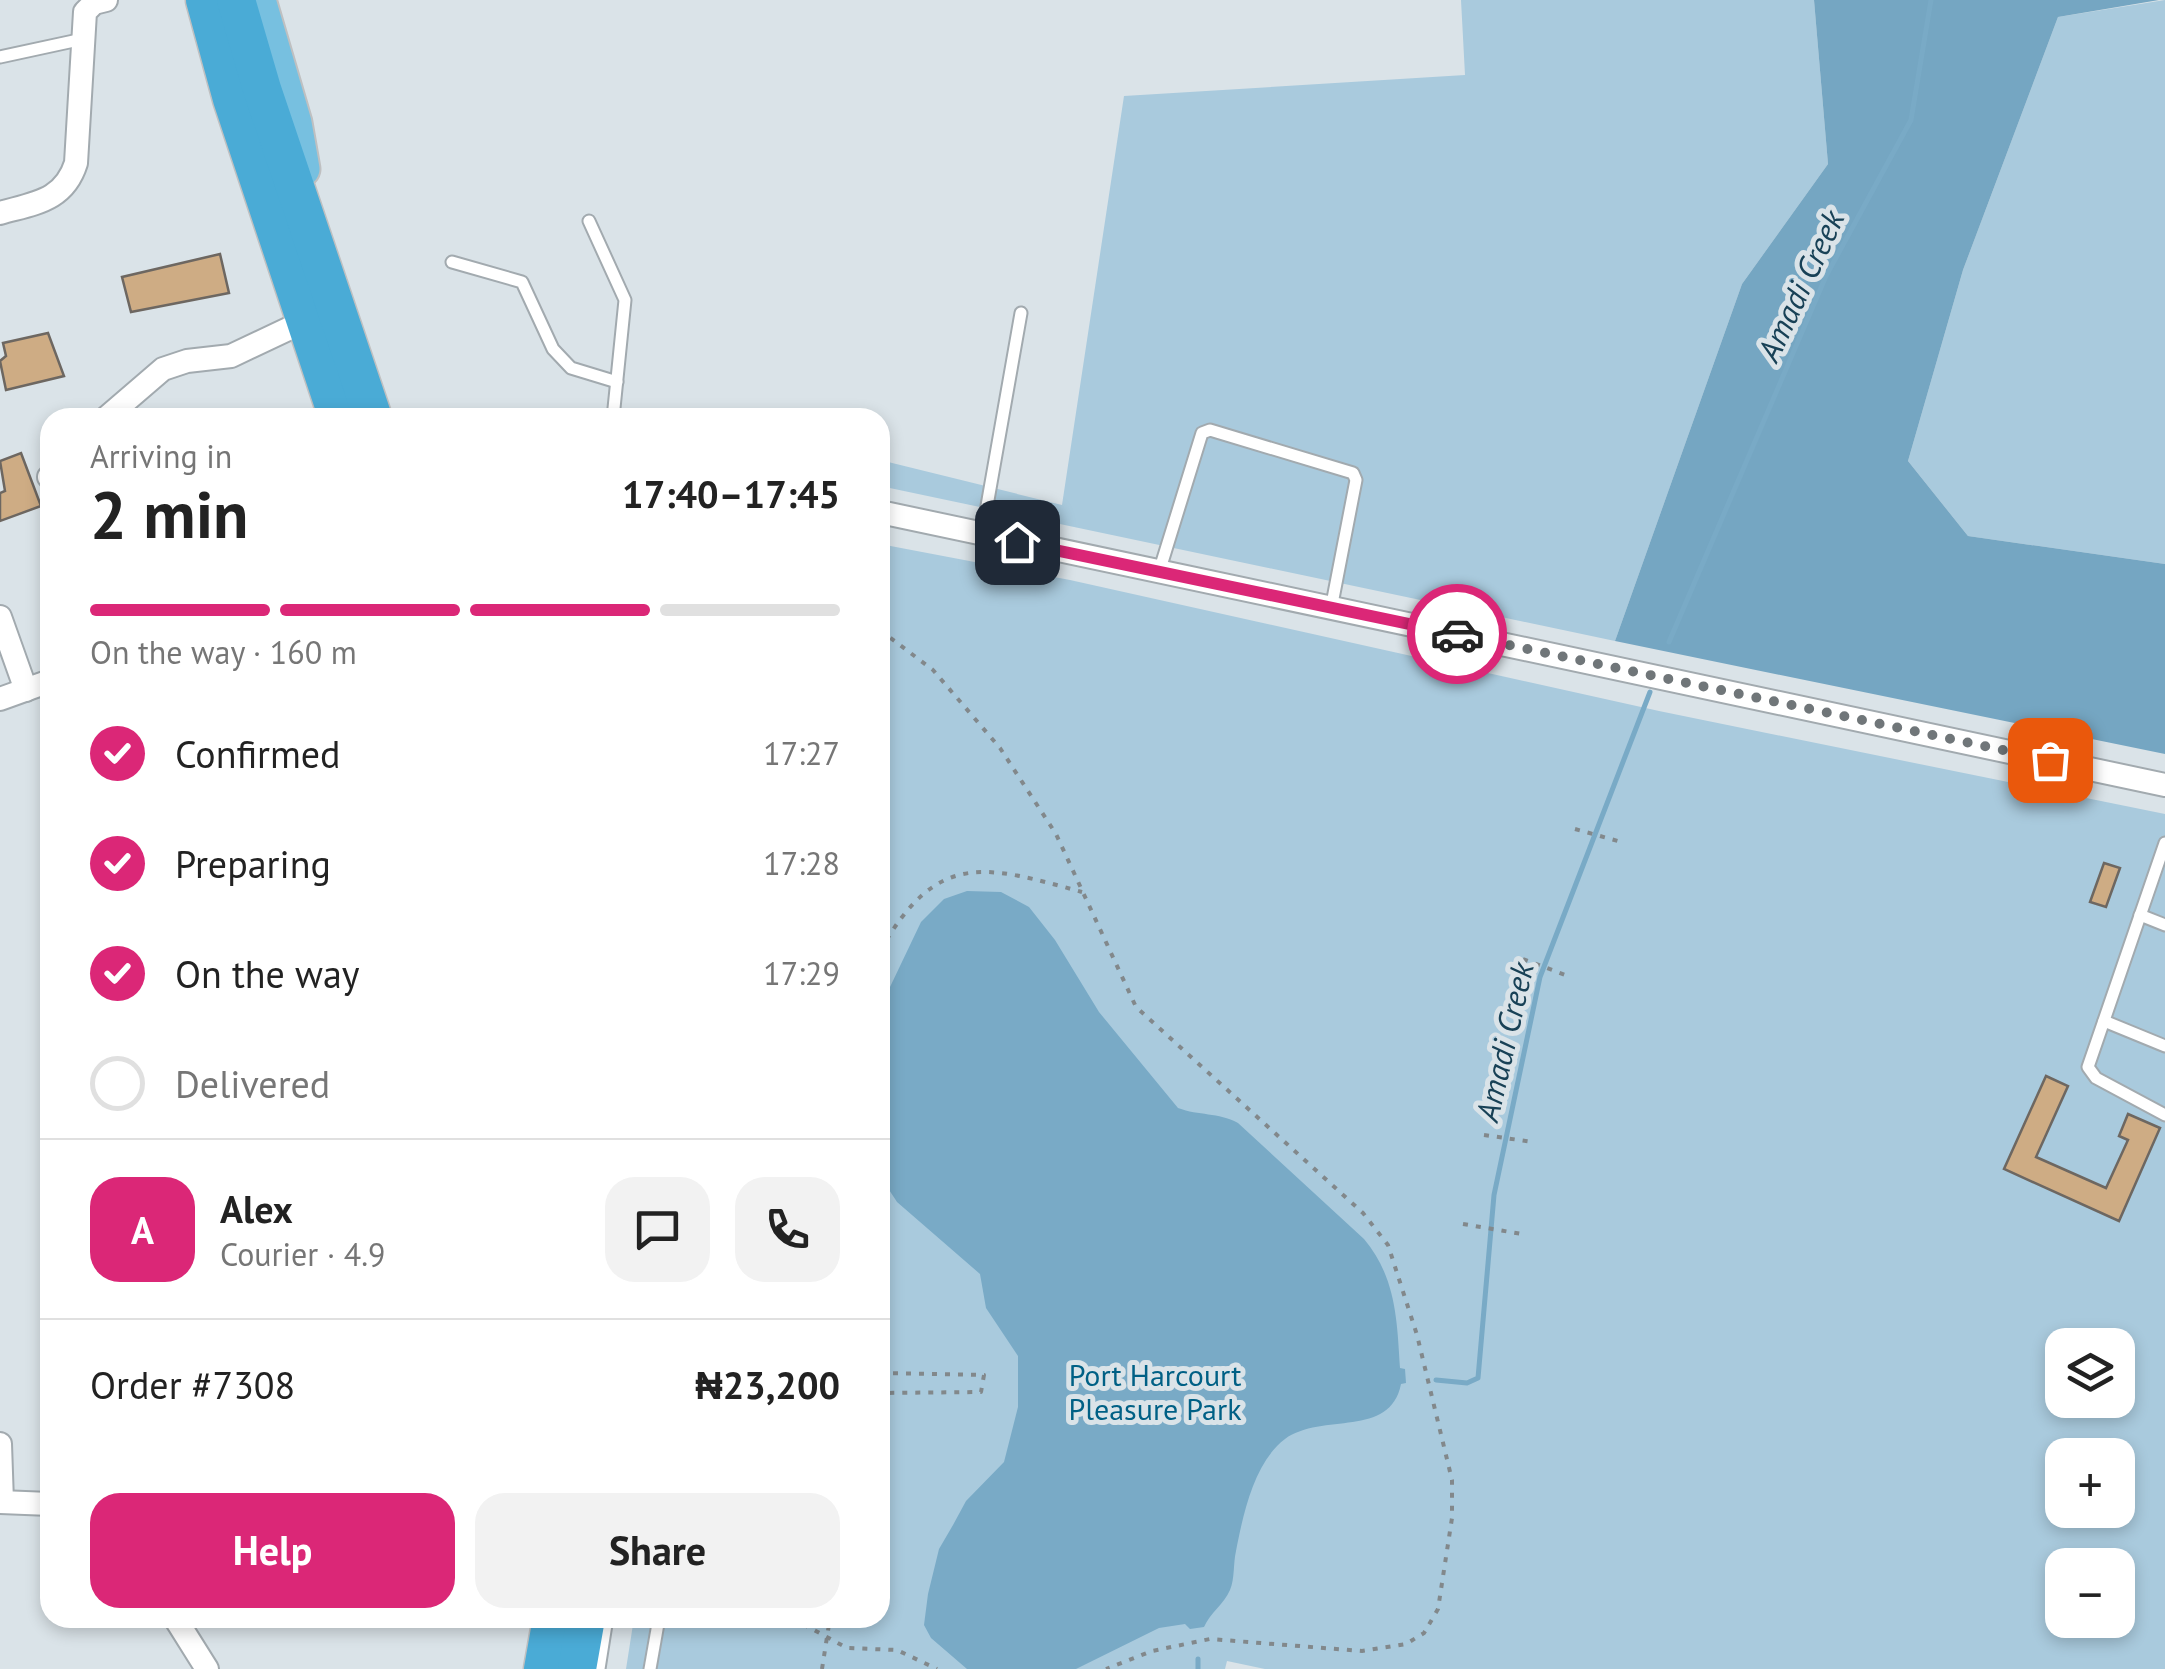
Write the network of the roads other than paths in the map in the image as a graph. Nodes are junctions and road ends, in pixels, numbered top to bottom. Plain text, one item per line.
1 (106, 0) edge
2 (190, 0) edge
3 (205, 0) edge
4 (236, 0) edge
5 (258, 0) edge
6 (83, 39) junction
7 (0, 58) edge
8 (0, 213) edge
9 (590, 221) dead end
10 (316, 244) junction
11 (452, 262) dead end
12 (300, 309) junction
13 (1021, 313) dead end
14 (617, 382) junction
15 (118, 408) edge
16 (335, 408) edge
17 (370, 408) edge
18 (613, 408) edge
19 (890, 514) edge
20 (982, 534) junction
21 (1160, 572) junction
22 (1330, 609) junction
23 (0, 617) edge
24 (40, 685) edge
25 (26, 690) junction
26 (0, 700) edge
27 (2165, 785) edge
28 (2165, 843) edge
29 (2140, 914) junction
30 (2165, 924) edge
31 (2104, 1021) junction
32 (2165, 1046) edge
33 (2165, 1115) edge
34 (0, 1444) edge
35 (1, 1502) edge
36 (40, 1504) edge
37 (181, 1628) edge
38 (550, 1628) edge
39 (584, 1628) edge
40 (605, 1628) edge
41 (656, 1628) edge
42 (664, 1628) edge
43 (206, 1669) edge
44 (543, 1669) edge
45 (576, 1669) edge
46 (599, 1669) edge
47 (650, 1669) edge
48 (658, 1669) edge

1 - 6 street
2 - 12 main road
3 - 12 highway
4 - 10 highway
5 - 10 main road
6 - 7 lane
6 - 8 street
9 - 14 lane
10 - 17 highway
11 - 14 lane
12 - 15 street
12 - 16 highway
13 - 20 lane
14 - 18 lane
19 - 20 street
20 - 21 street
21 - 22 street
21 - 22 lane
22 - 27 street
23 - 25 street
24 - 25 street
25 - 26 street
28 - 29 lane
29 - 30 lane
29 - 31 lane
31 - 32 lane
31 - 33 lane
34 - 35 street
35 - 36 street
37 - 43 street
38 - 44 highway
39 - 45 highway
40 - 46 lane
41 - 47 lane
42 - 48 lane

